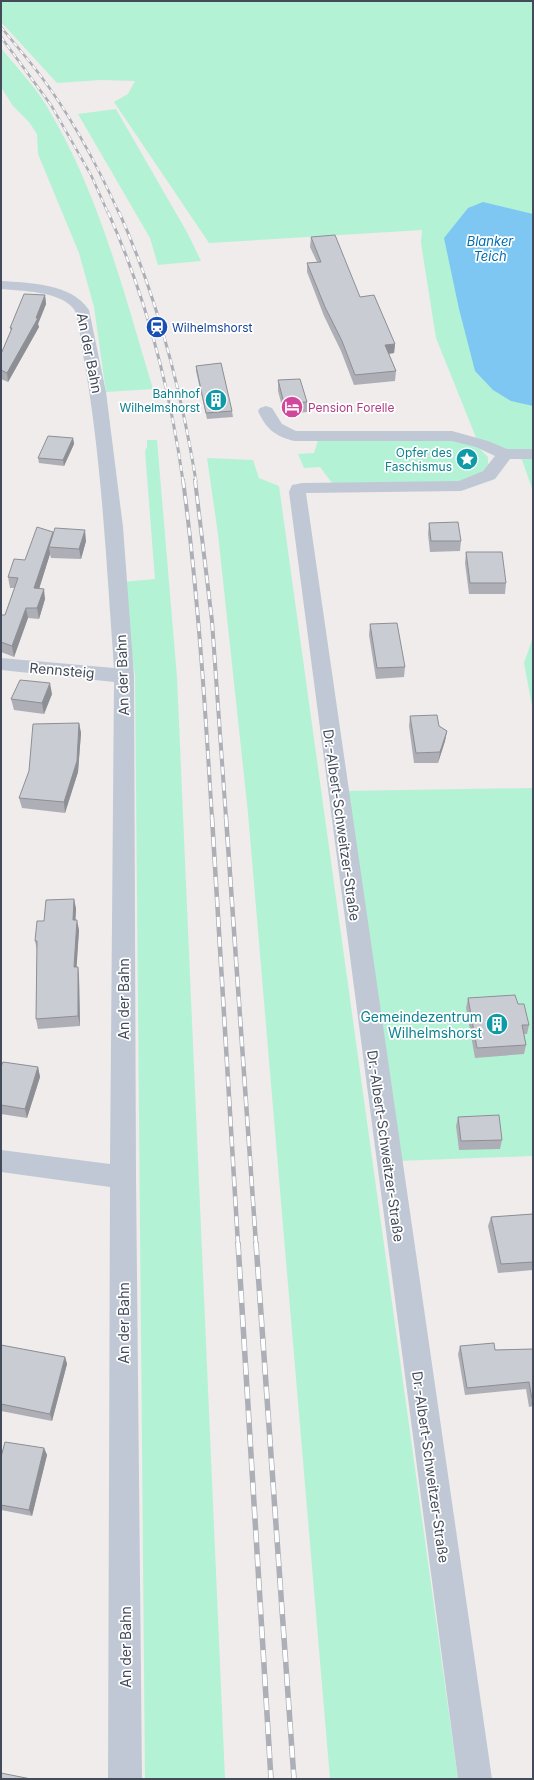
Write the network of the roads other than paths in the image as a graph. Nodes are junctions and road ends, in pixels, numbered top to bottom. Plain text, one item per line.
1 (1, 285) edge
2 (266, 411) dead end
3 (520, 454) edge
4 (1, 664) edge
5 (124, 676) junction
6 (1, 1161) edge
7 (123, 1177) junction
8 (125, 1779) edge
9 (475, 1779) edge

1 - 5 street, An der Bahn
2 - 3 street
3 - 9 street, Dr.-Albert-Schweitzer-Straße
4 - 5 street, Rennsteig
5 - 7 street, An der Bahn
6 - 7 street
7 - 8 street, An der Bahn

